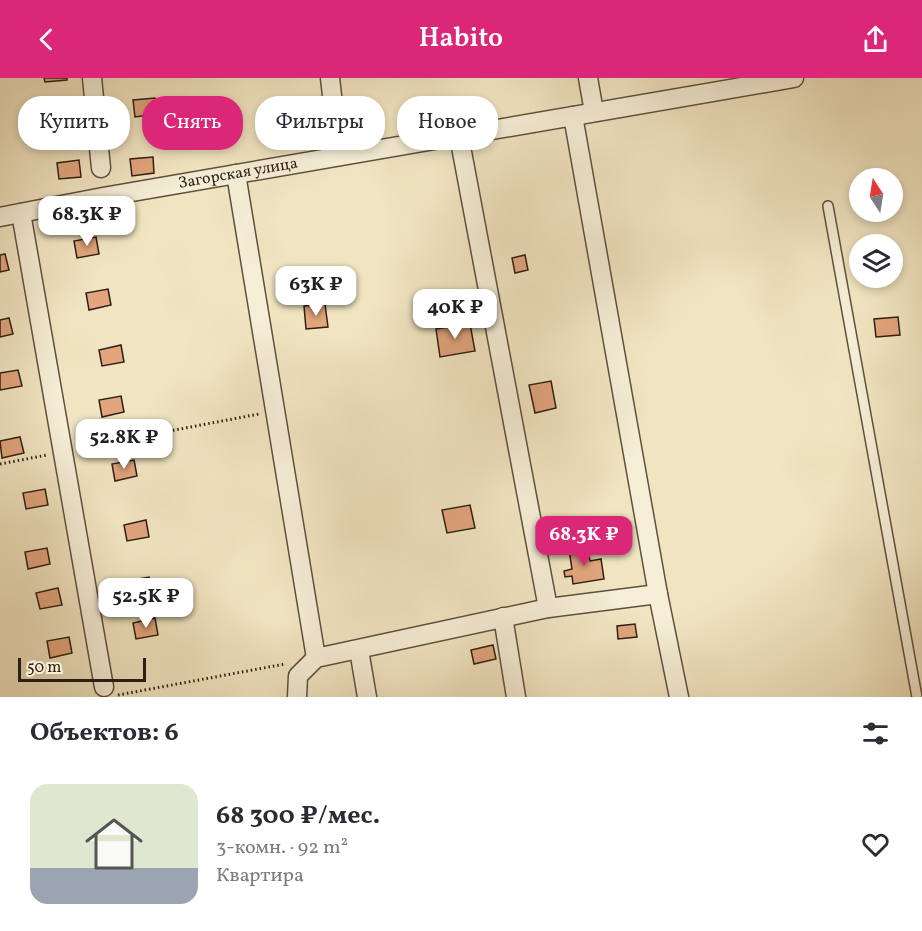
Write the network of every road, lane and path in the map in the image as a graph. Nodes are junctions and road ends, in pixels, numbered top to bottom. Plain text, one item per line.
1 (92, 78) edge
2 (330, 78) edge
3 (588, 78) edge
4 (794, 78) edge
5 (594, 112) junction
6 (573, 116) junction
7 (498, 129) edge
8 (397, 146) edge
9 (462, 150) edge
10 (339, 156) junction
11 (100, 168) dead end
12 (236, 174) junction
13 (828, 206) dead end
14 (21, 213) junction
15 (0, 217) edge
16 (275, 410) junction
17 (62, 452) junction
18 (0, 464) edge
19 (658, 594) junction
20 (548, 608) junction
21 (503, 617) junction
22 (359, 650) junction
23 (316, 658) junction
24 (106, 692) edge
25 (297, 697) edge
26 (367, 697) edge
27 (516, 697) edge
28 (679, 697) edge
29 (917, 697) edge

1 - 11 street
2 - 10 street
3 - 5 street
4 - 5 street, Загорская улица
5 - 6 street, Загорская улица
6 - 7 street, Загорская улица
6 - 19 street
8 - 10 street, Загорская улица
9 - 20 street
10 - 12 street, Загорская улица
12 - 14 street, Загорская улица
12 - 16 street
13 - 29 lane
14 - 15 street, Загорская улица
14 - 17 street
16 - 17 path
16 - 23 street
17 - 18 path
17 - 24 street
19 - 20 street
19 - 28 street
20 - 21 street
21 - 22 street
21 - 27 street
22 - 23 street
22 - 26 street
23 - 24 path
23 - 25 street

